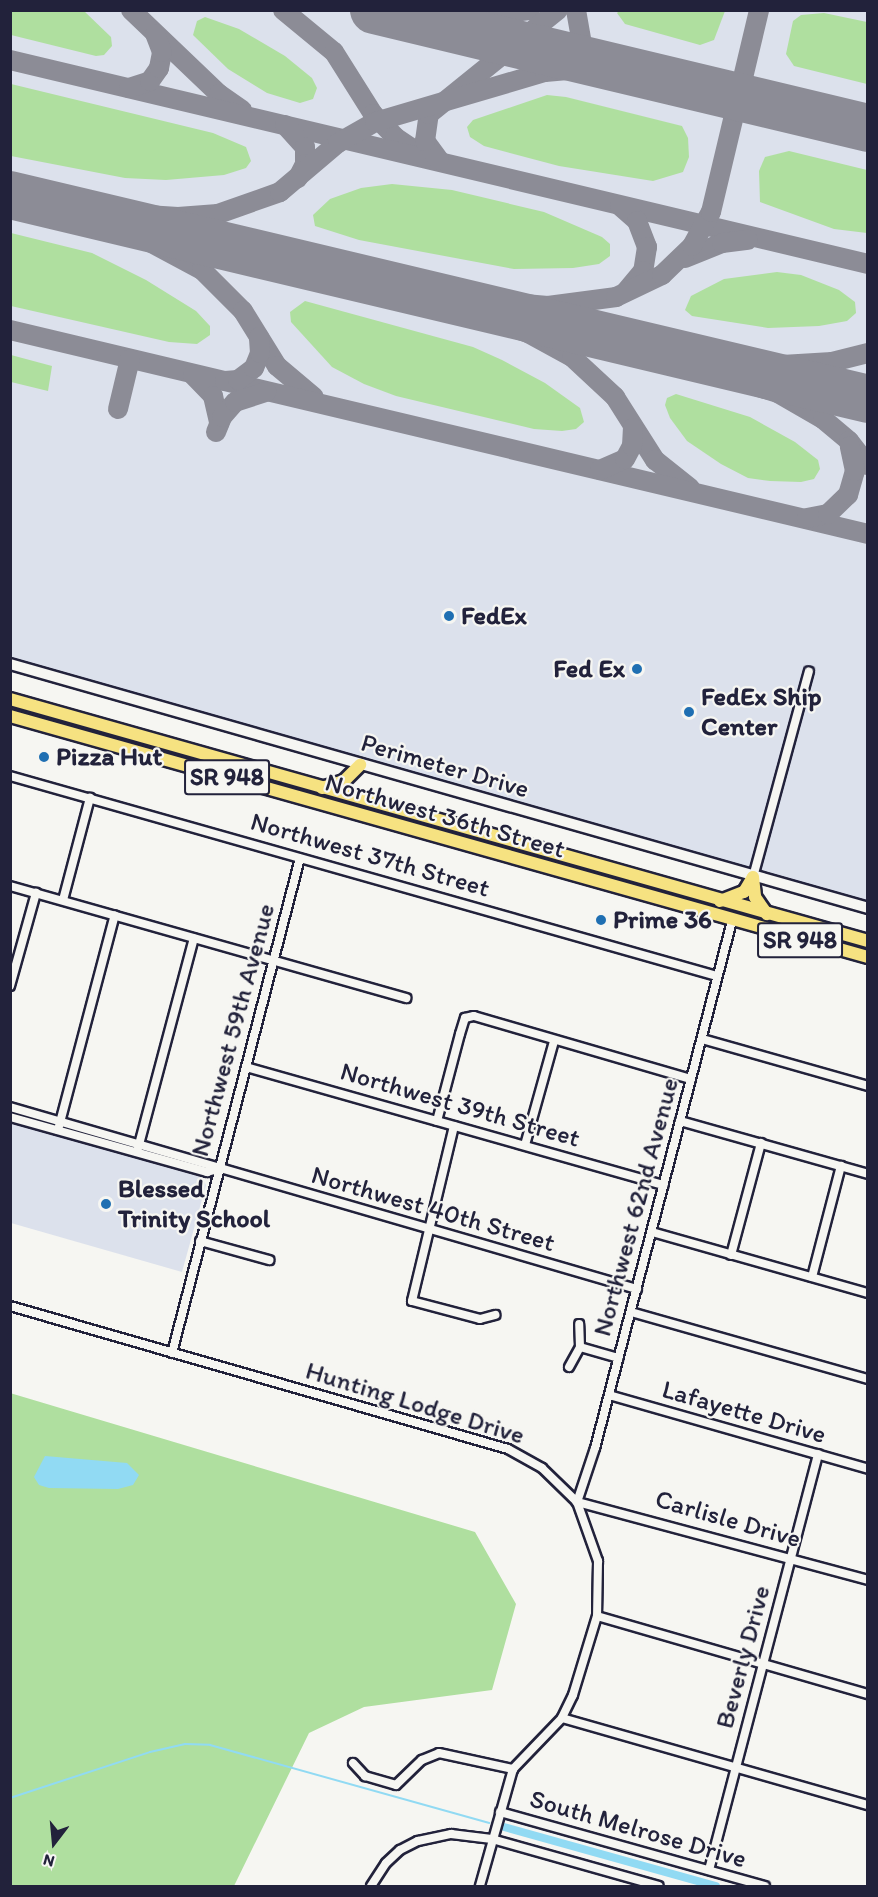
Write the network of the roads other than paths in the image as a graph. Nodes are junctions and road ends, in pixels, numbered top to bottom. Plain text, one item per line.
1 (10, 664) edge
2 (809, 671) dead end
3 (10, 699) edge
4 (10, 716) edge
5 (97, 724) junction
6 (105, 742) junction
7 (170, 745) junction
8 (238, 764) junction
9 (360, 765) junction
10 (214, 774) junction
11 (10, 776) edge
12 (322, 788) junction
13 (335, 791) junction
14 (90, 798) junction
15 (371, 801) junction
16 (349, 812) junction
17 (526, 846) junction
18 (300, 858) junction
19 (522, 861) junction
20 (753, 876) junction
21 (10, 886) edge
22 (36, 893) junction
23 (63, 900) junction
24 (719, 901) junction
25 (867, 908) edge
26 (767, 914) junction
27 (115, 915) junction
28 (732, 921) junction
29 (194, 938) junction
30 (867, 940) edge
31 (867, 957) edge
32 (273, 960) junction
33 (717, 976) junction
34 (10, 986) edge
35 (406, 998) dead end
36 (702, 1039) junction
37 (554, 1041) junction
38 (246, 1066) junction
39 (691, 1079) junction
40 (867, 1086) edge
41 (10, 1107) edge
42 (10, 1116) edge
43 (437, 1120) junction
44 (680, 1121) junction
45 (59, 1126) junction
46 (454, 1126) junction
47 (761, 1143) junction
48 (525, 1145) junction
49 (138, 1148) junction
50 (841, 1166) junction
51 (218, 1169) junction
52 (867, 1174) edge
53 (664, 1185) junction
54 (430, 1230) junction
55 (652, 1232) junction
56 (200, 1241) junction
57 (731, 1255) junction
58 (268, 1260) dead end
59 (812, 1277) junction
60 (637, 1289) junction
61 (867, 1293) edge
62 (10, 1306) edge
63 (631, 1312) junction
64 (495, 1315) dead end
65 (579, 1324) dead end
66 (580, 1347) junction
67 (172, 1353) junction
68 (618, 1358) junction
69 (568, 1367) dead end
70 (867, 1379) edge
71 (609, 1395) junction
72 (818, 1454) junction
73 (867, 1468) edge
74 (577, 1502) junction
75 (790, 1558) junction
76 (867, 1580) edge
77 (597, 1616) junction
78 (763, 1664) junction
79 (867, 1694) edge
80 (562, 1718) junction
81 (354, 1763) dead end
82 (736, 1767) junction
83 (513, 1769) junction
84 (867, 1805) edge
85 (500, 1812) junction
86 (492, 1839) junction
87 (709, 1870) junction
88 (371, 1887) edge
89 (480, 1887) edge
90 (659, 1887) edge
91 (765, 1887) edge

1 - 9 street, Perimeter Drive
2 - 20 street
3 - 5 main road, Northwest 36th Street / SR 948
4 - 6 main road, Northwest 36th Street / SR 948
5 - 6 main road
5 - 7 main road, Northwest 36th Street / SR 948
6 - 7 main road
6 - 10 main road, Northwest 36th Street / SR 948
7 - 8 main road, Northwest 36th Street / SR 948
8 - 10 main road
8 - 12 main road, Northwest 36th Street / SR 948
9 - 12 main road
9 - 20 street, Perimeter Drive
10 - 16 main road, Northwest 36th Street / SR 948
11 - 14 street, Northwest 37th Street
12 - 13 main road, Northwest 36th Street / SR 948
13 - 15 main road, Northwest 36th Street / SR 948
13 - 16 main road
14 - 18 street, Northwest 37th Street
14 - 23 street
15 - 16 main road
15 - 17 main road, Northwest 36th Street / SR 948
16 - 19 main road, Northwest 36th Street / SR 948
17 - 19 main road
17 - 24 main road, Northwest 36th Street / SR 948
18 - 32 street, Northwest 59th Avenue
18 - 33 street, Northwest 37th Street
19 - 28 main road, Northwest 36th Street / SR 948
20 - 24 main road
20 - 25 street, Perimeter Drive
20 - 26 main road
21 - 22 street
22 - 23 street
22 - 34 street
23 - 27 street
24 - 26 main road, Northwest 36th Street / SR 948
26 - 30 main road, Northwest 36th Street / SR 948
27 - 29 street
27 - 45 street
28 - 31 main road, Northwest 36th Street / SR 948
28 - 33 street, Northwest 62nd Avenue
29 - 32 street
29 - 49 street
32 - 35 street
32 - 38 street, Northwest 59th Avenue
33 - 36 street, Northwest 62nd Avenue
36 - 39 street, Northwest 62nd Avenue
36 - 40 street
37 - 39 street
37 - 43 street
37 - 48 street
38 - 43 street, Northwest 39th Street
38 - 51 street, Northwest 59th Avenue
39 - 44 street, Northwest 62nd Avenue
41 - 45 street, Northwest 40th Street
42 - 45 street, Northwest 40th Street
43 - 46 street, Northwest 39th Street
44 - 47 street
44 - 53 street, Northwest 62nd Avenue
45 - 49 street, Northwest 40th Street
46 - 48 street, Northwest 39th Street
46 - 54 street
47 - 50 street
47 - 57 street
48 - 53 street, Northwest 39th Street
49 - 51 street, Northwest 40th Street
50 - 52 street
50 - 59 street
51 - 54 street, Northwest 40th Street
51 - 56 street, Northwest 59th Avenue
53 - 55 street, Northwest 62nd Avenue
54 - 60 street, Northwest 40th Street
54 - 64 street
55 - 57 street
55 - 60 street, Northwest 62nd Avenue
56 - 58 street
56 - 67 street, Northwest 59th Avenue
57 - 59 street
59 - 61 street
60 - 63 street, Northwest 62nd Avenue
62 - 67 street, Hunting Lodge Drive
63 - 68 street, Northwest 62nd Avenue
63 - 70 street
65 - 66 street
66 - 68 street
66 - 69 street
67 - 74 street, Hunting Lodge Drive
68 - 71 street, Northwest 62nd Avenue
71 - 72 street, Lafayette Drive
71 - 74 street, Northwest 62nd Avenue
72 - 73 street, Lafayette Drive
72 - 75 street, Beverly Drive
74 - 75 street, Carlisle Drive
74 - 77 street, Hunting Lodge Drive
75 - 76 street, Carlisle Drive
75 - 78 street, Beverly Drive
77 - 78 street
77 - 80 street, Hunting Lodge Drive
78 - 79 street
78 - 82 street, Beverly Drive
80 - 82 street
80 - 83 street, Hunting Lodge Drive
81 - 83 street
82 - 84 street
82 - 87 street, Beverly Drive
83 - 85 street, Hunting Lodge Drive
85 - 86 street, Hunting Lodge Drive
85 - 87 street, South Melrose Drive
86 - 88 street
86 - 89 street, Hunting Lodge Drive
86 - 90 street
87 - 91 street, South Melrose Drive

